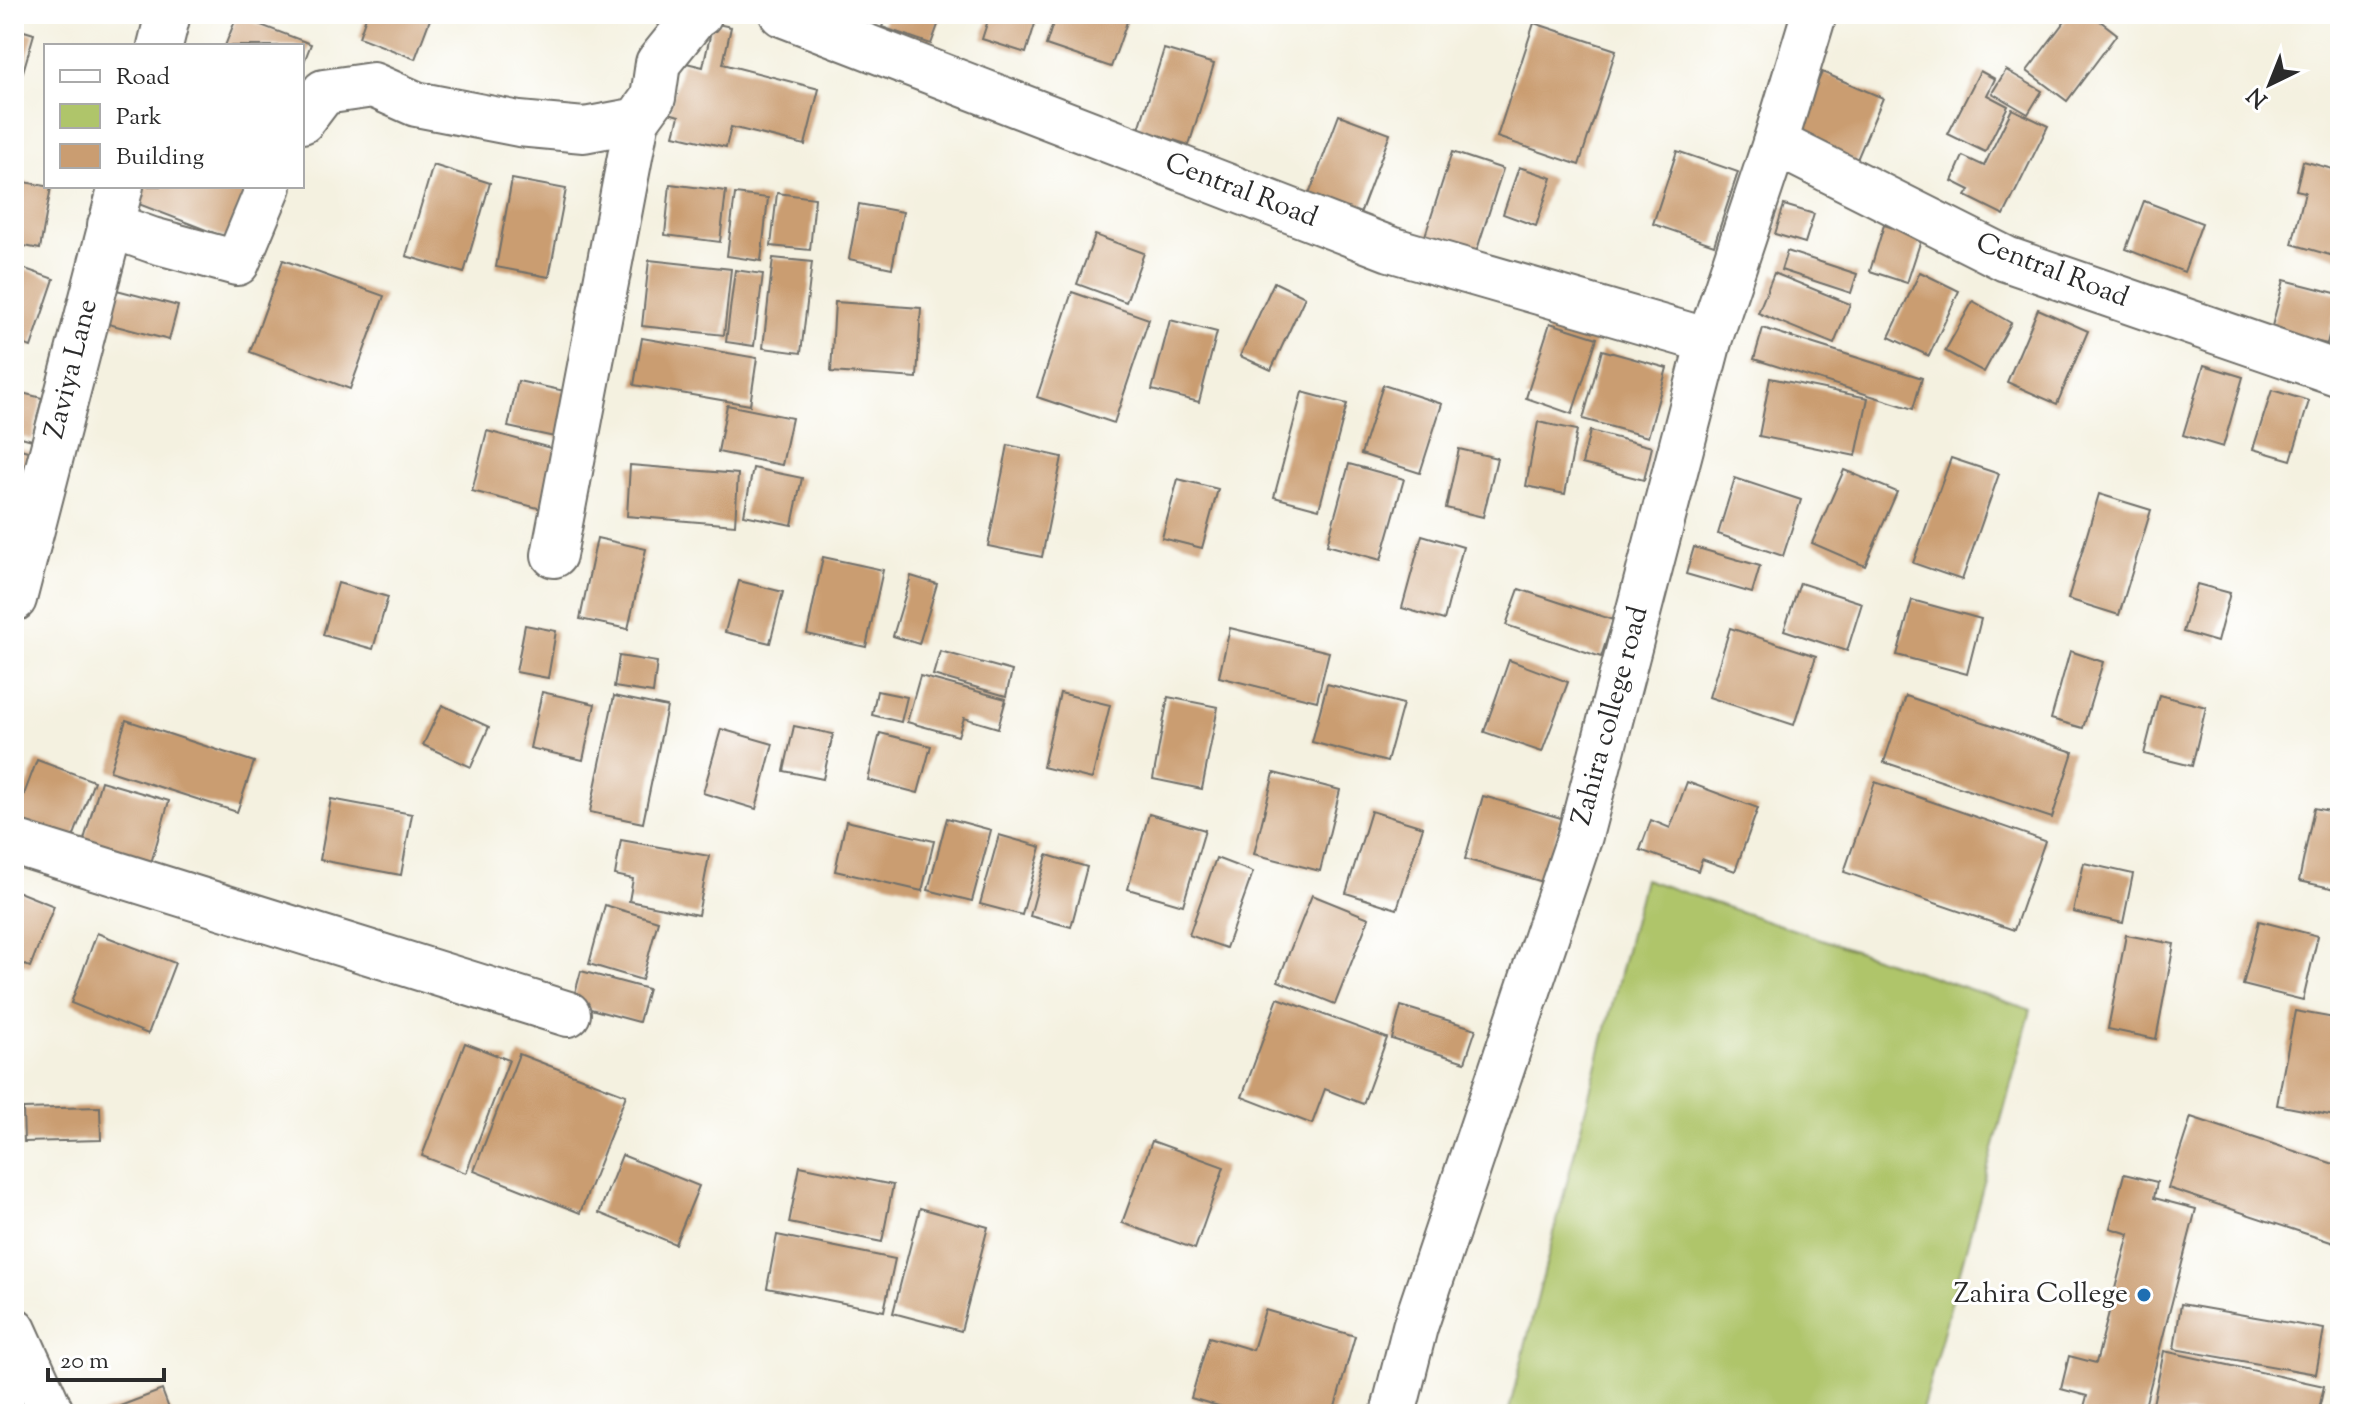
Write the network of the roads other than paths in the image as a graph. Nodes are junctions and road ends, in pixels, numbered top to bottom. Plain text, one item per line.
1 (168, 14) edge
2 (700, 14) edge
3 (782, 14) edge
4 (1814, 14) edge
5 (160, 44) edge
6 (304, 118) edge
7 (637, 120) junction
8 (1775, 143) junction
9 (268, 188) edge
10 (115, 205) edge
11 (1709, 341) junction
12 (2340, 374) edge
13 (554, 555) dead end
14 (14, 599) edge
15 (14, 842) edge
16 (568, 1014) dead end
17 (14, 1330) edge
18 (52, 1414) edge
19 (1393, 1414) edge

1 - 5 street
2 - 7 street
3 - 11 street, Central Road
4 - 8 street, Zahira college road
6 - 7 street
7 - 13 street
8 - 11 street, Zahira college road
8 - 12 street, Central Road
9 - 10 street
10 - 14 street, Zaviya Lane
11 - 19 street, Zahira college road
15 - 16 street
17 - 18 street

